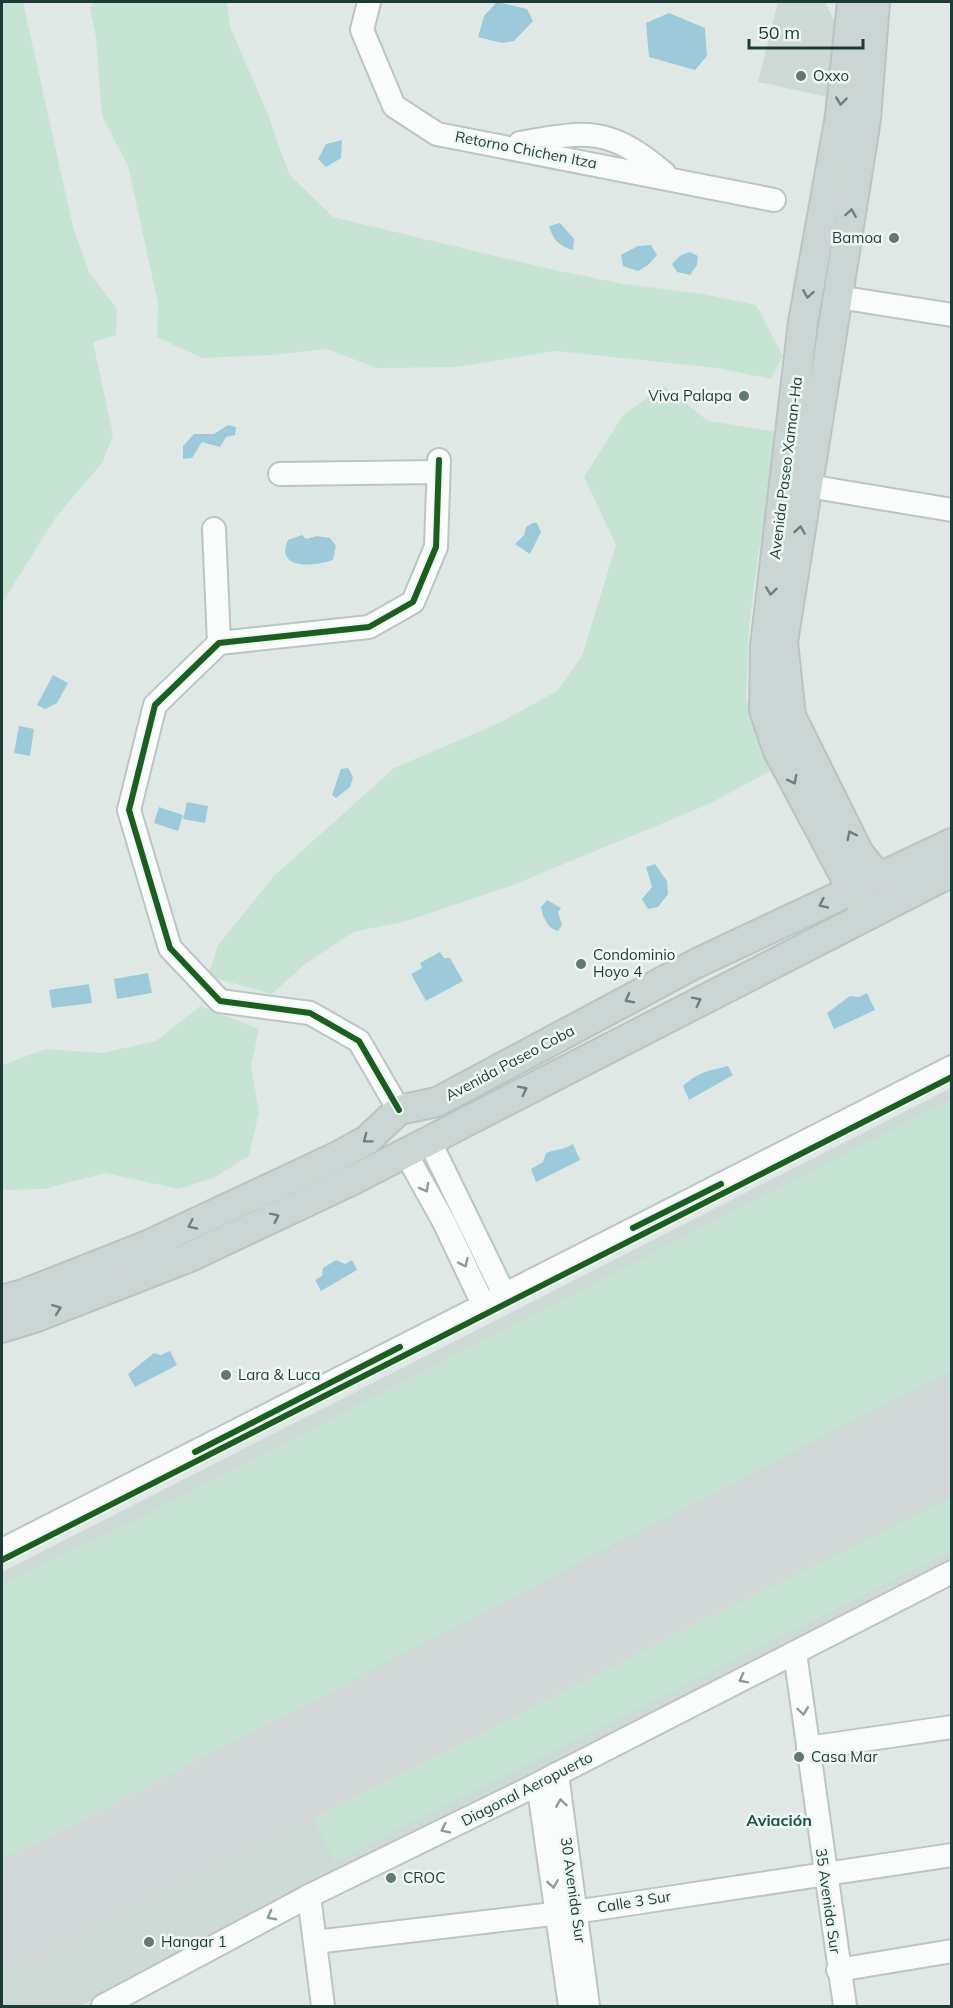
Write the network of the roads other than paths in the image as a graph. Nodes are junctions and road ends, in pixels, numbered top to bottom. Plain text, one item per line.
1 (369, 2) edge
2 (852, 2) edge
3 (875, 2) edge
4 (774, 200) dead end
5 (838, 297) junction
6 (951, 315) edge
7 (280, 474) dead end
8 (808, 486) junction
9 (951, 510) edge
10 (214, 529) dead end
11 (219, 643) junction
12 (951, 843) edge
13 (951, 872) edge
14 (888, 889) junction
15 (861, 901) junction
16 (951, 1067) edge
17 (474, 1081) junction
18 (488, 1108) junction
19 (399, 1110) junction
20 (418, 1148) junction
21 (344, 1168) junction
22 (504, 1294) junction
23 (2, 1300) edge
24 (483, 1304) junction
25 (2, 1328) edge
26 (2, 1550) edge
27 (951, 1572) edge
28 (795, 1653) junction
29 (951, 1727) edge
30 (808, 1748) junction
31 (557, 1773) junction
32 (536, 1785) junction
33 (951, 1855) edge
34 (825, 1873) junction
35 (309, 1896) junction
36 (567, 1911) junction
37 (315, 1942) junction
38 (951, 1951) edge
39 (838, 1970) junction
40 (572, 2006) edge
41 (103, 2007) edge
42 (323, 2007) edge
43 (845, 2007) edge

1 - 4 street, Retorno Chichen Itza
2 -> 15 main road, Avenida Paseo Xaman-Ha
5 -> 3 main road, Avenida Paseo Xaman-Ha
5 - 6 street
5 - 8 main road, Avenida Paseo Xaman-Ha
7 - 11 street
8 - 9 street
14 -> 8 main road, Avenida Paseo Xaman-Ha
10 - 11 street
11 - 19 street
12 - 14 main road, Avenida Paseo Coba
13 - 14 main road, Avenida Paseo Coba
14 - 15 main road, Avenida Paseo Coba
15 -> 17 main road, Avenida Paseo Coba
18 -> 15 main road, Avenida Paseo Coba
16 - 22 street
17 - 18 main road
17 - 19 main road, Avenida Paseo Coba
18 - 20 main road, Avenida Paseo Coba
19 -> 21 main road, Avenida Paseo Coba
20 - 21 main road, Avenida Paseo Coba
20 - 22 street
20 -> 24 street
21 -> 23 main road, Avenida Paseo Coba
25 -> 21 main road, Avenida Paseo Coba
22 - 24 street
24 - 26 street
27 - 28 street, Diagonal Aeropuerto
28 -> 30 street, 35 Avenida Sur
28 -> 31 street, Diagonal Aeropuerto
29 - 30 street
30 - 34 street, 35 Avenida Sur
31 - 32 street, Diagonal Aeropuerto
36 -> 31 street, 30 Avenida Sur
32 -> 35 street, Diagonal Aeropuerto
32 -> 36 street, 30 Avenida Sur
33 - 34 street, Calle 3 Sur
34 - 36 street, Calle 3 Sur
34 - 39 street, 35 Avenida Sur
35 - 37 street
35 -> 41 street, Diagonal Aeropuerto
36 - 37 street, Calle 3 Sur
36 - 40 street, 30 Avenida Sur
37 - 42 street
38 - 39 street
39 - 43 street, 35 Avenida Sur

